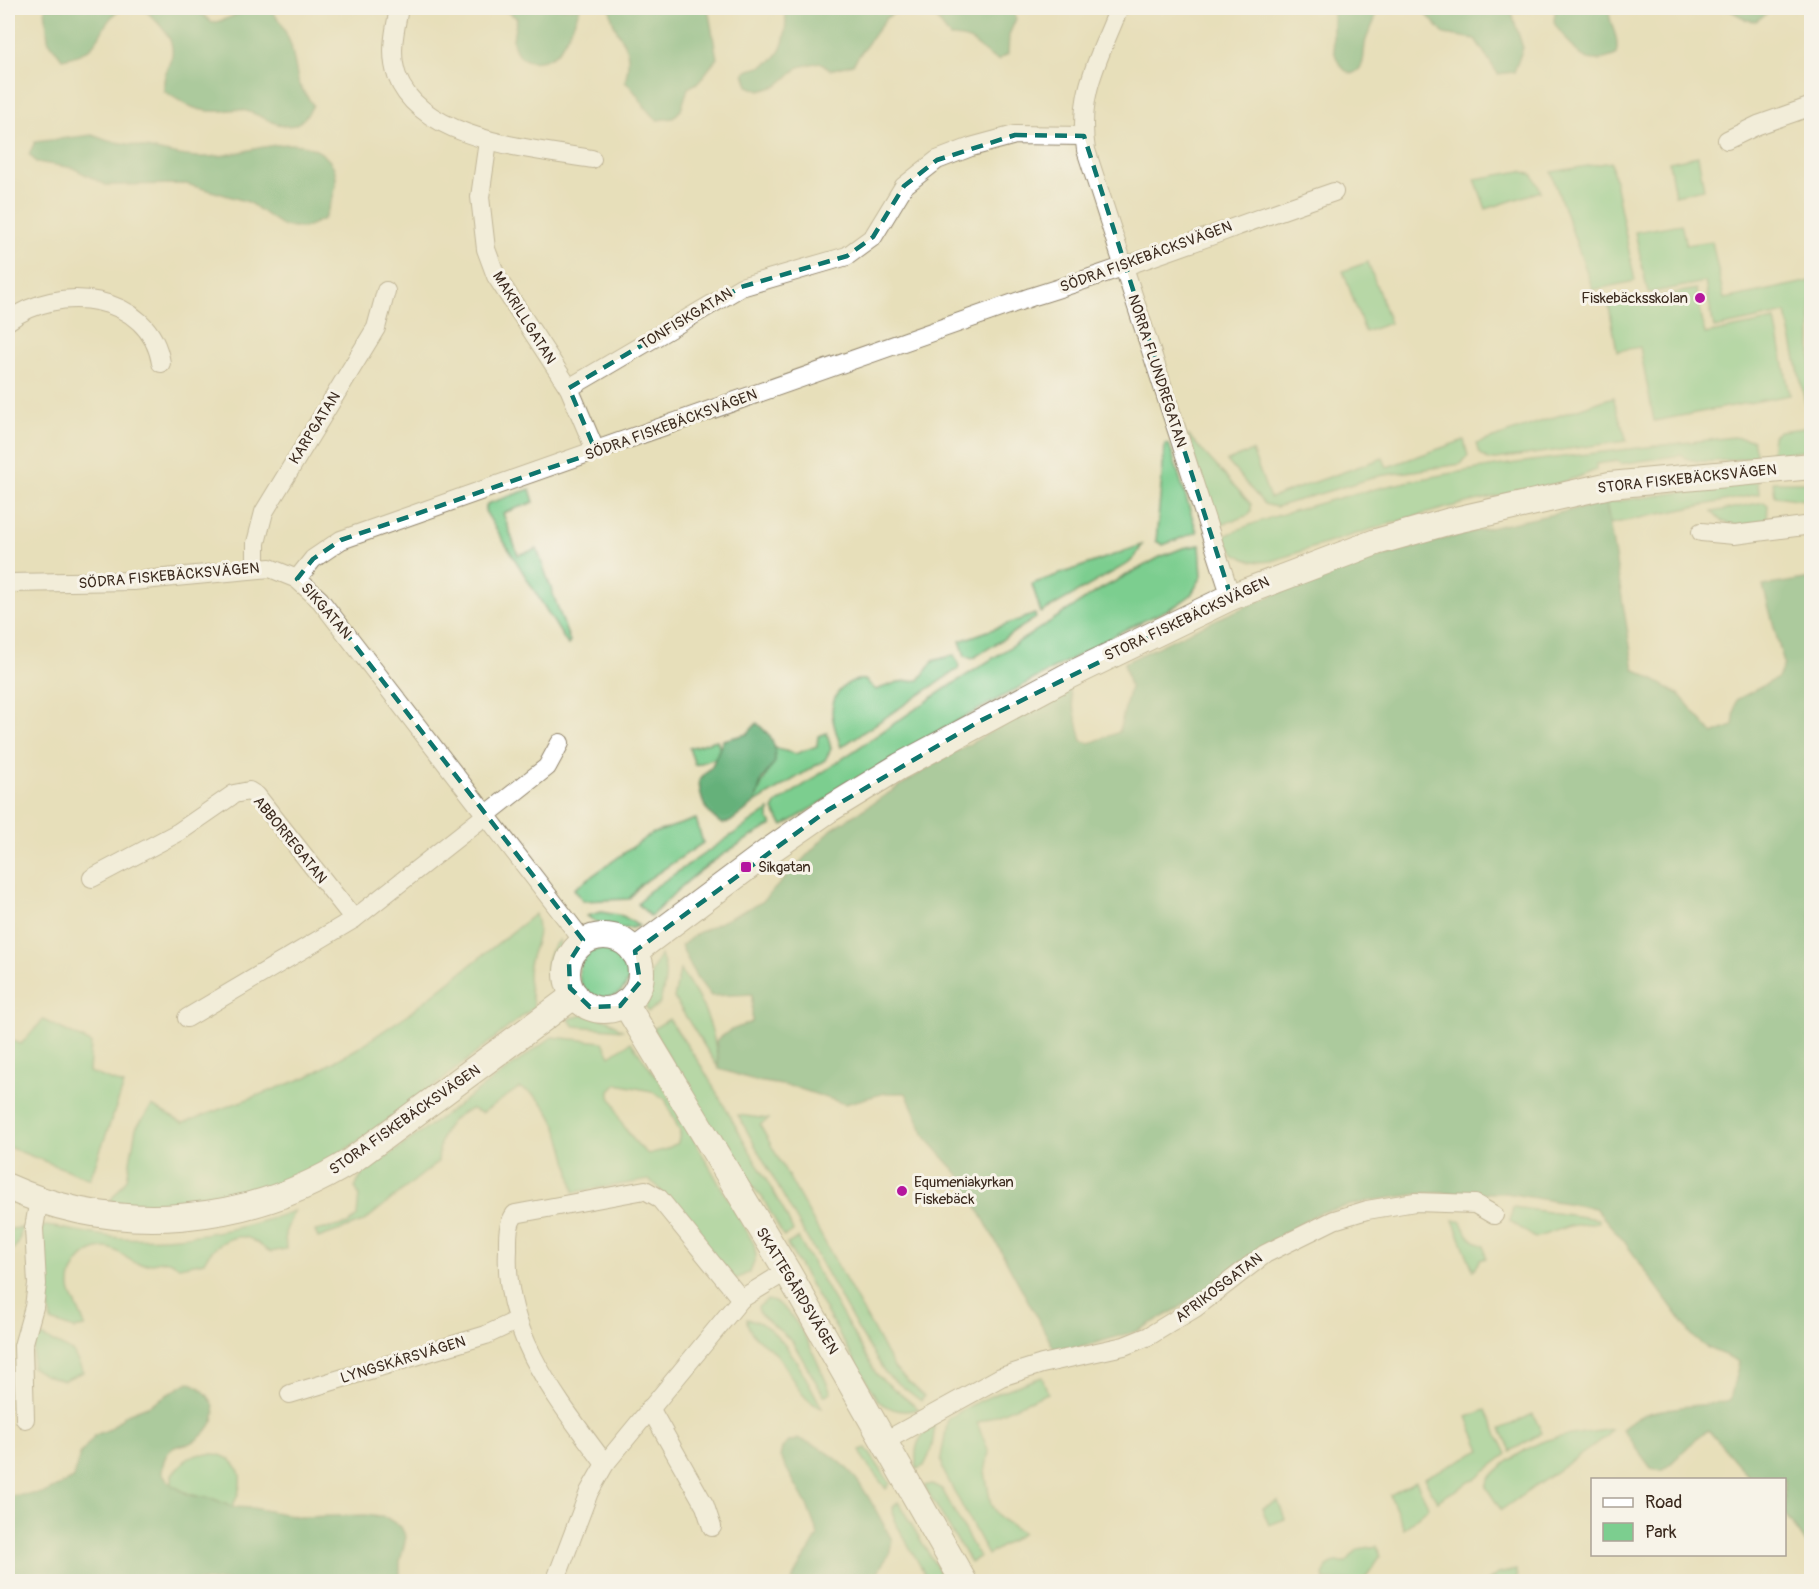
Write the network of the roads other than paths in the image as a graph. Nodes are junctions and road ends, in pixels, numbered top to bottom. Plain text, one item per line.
1 (399, 8) edge
2 (1119, 8) edge
3 (1812, 106) edge
4 (1084, 136) junction
5 (1727, 140) dead end
6 (488, 141) junction
7 (592, 159) dead end
8 (1334, 192) dead end
9 (1124, 269) junction
10 (386, 291) dead end
11 (8, 321) edge
12 (161, 363) dead end
13 (569, 388) junction
14 (596, 452) junction
15 (1812, 466) edge
16 (1812, 525) edge
17 (1701, 532) dead end
18 (256, 567) junction
19 (297, 579) junction
20 (8, 583) edge
21 (1231, 597) junction
22 (560, 743) dead end
23 (486, 814) junction
24 (92, 878) dead end
25 (354, 919) junction
26 (584, 942) junction
27 (634, 952) junction
28 (575, 995) junction
29 (626, 1003) junction
30 (187, 1018) dead end
31 (8, 1186) edge
32 (39, 1199) junction
33 (1494, 1215) dead end
34 (787, 1270) junction
35 (741, 1299) junction
36 (516, 1321) junction
37 (290, 1394) dead end
38 (650, 1408) junction
39 (26, 1419) dead end
40 (885, 1441) junction
41 (605, 1464) junction
42 (712, 1527) dead end
43 (555, 1581) edge
44 (964, 1581) edge

1 - 6 street
2 - 4 street, NORRA FLUNDREGATAN
3 - 5 street
4 - 9 street, NORRA FLUNDREGATAN
4 - 13 street, TONFISKGATAN
6 - 7 street
6 - 13 street, MAKRILLGATAN
8 - 9 street, SÖDRA FISKEBÄCKSVÄGEN
9 - 14 street, SÖDRA FISKEBÄCKSVÄGEN
9 - 21 street, NORRA FLUNDREGATAN
10 - 18 street, KARPGATAN
11 - 12 street
13 - 14 street, MAKRILLGATAN
14 - 19 street, SÖDRA FISKEBÄCKSVÄGEN
15 - 21 street, STORA FISKEBÄCKSVÄGEN
16 - 17 street
18 - 19 street, SÖDRA FISKEBÄCKSVÄGEN
18 - 20 street, SÖDRA FISKEBÄCKSVÄGEN
19 - 23 street, SIKGATAN
21 - 27 street, STORA FISKEBÄCKSVÄGEN
22 - 23 street
23 - 25 street
23 - 26 street, SIKGATAN
24 - 25 street, ABBORREGATAN
25 - 30 street
26 - 27 street
26 - 28 street
27 - 29 street
28 - 29 street
28 - 32 street, STORA FISKEBÄCKSVÄGEN
29 - 34 street, SKATTEGÅRDSVÄGEN
31 - 32 street, STORA FISKEBÄCKSVÄGEN
32 - 39 street
33 - 40 street, APRIKOSGATAN
34 - 35 street
34 - 40 street, SKATTEGÅRDSVÄGEN
35 - 36 street
35 - 38 street
36 - 37 street, LYNGSKÄRSVÄGEN
36 - 41 street
38 - 41 street
38 - 42 street
40 - 44 street, SKATTEGÅRDSVÄGEN
41 - 43 street

